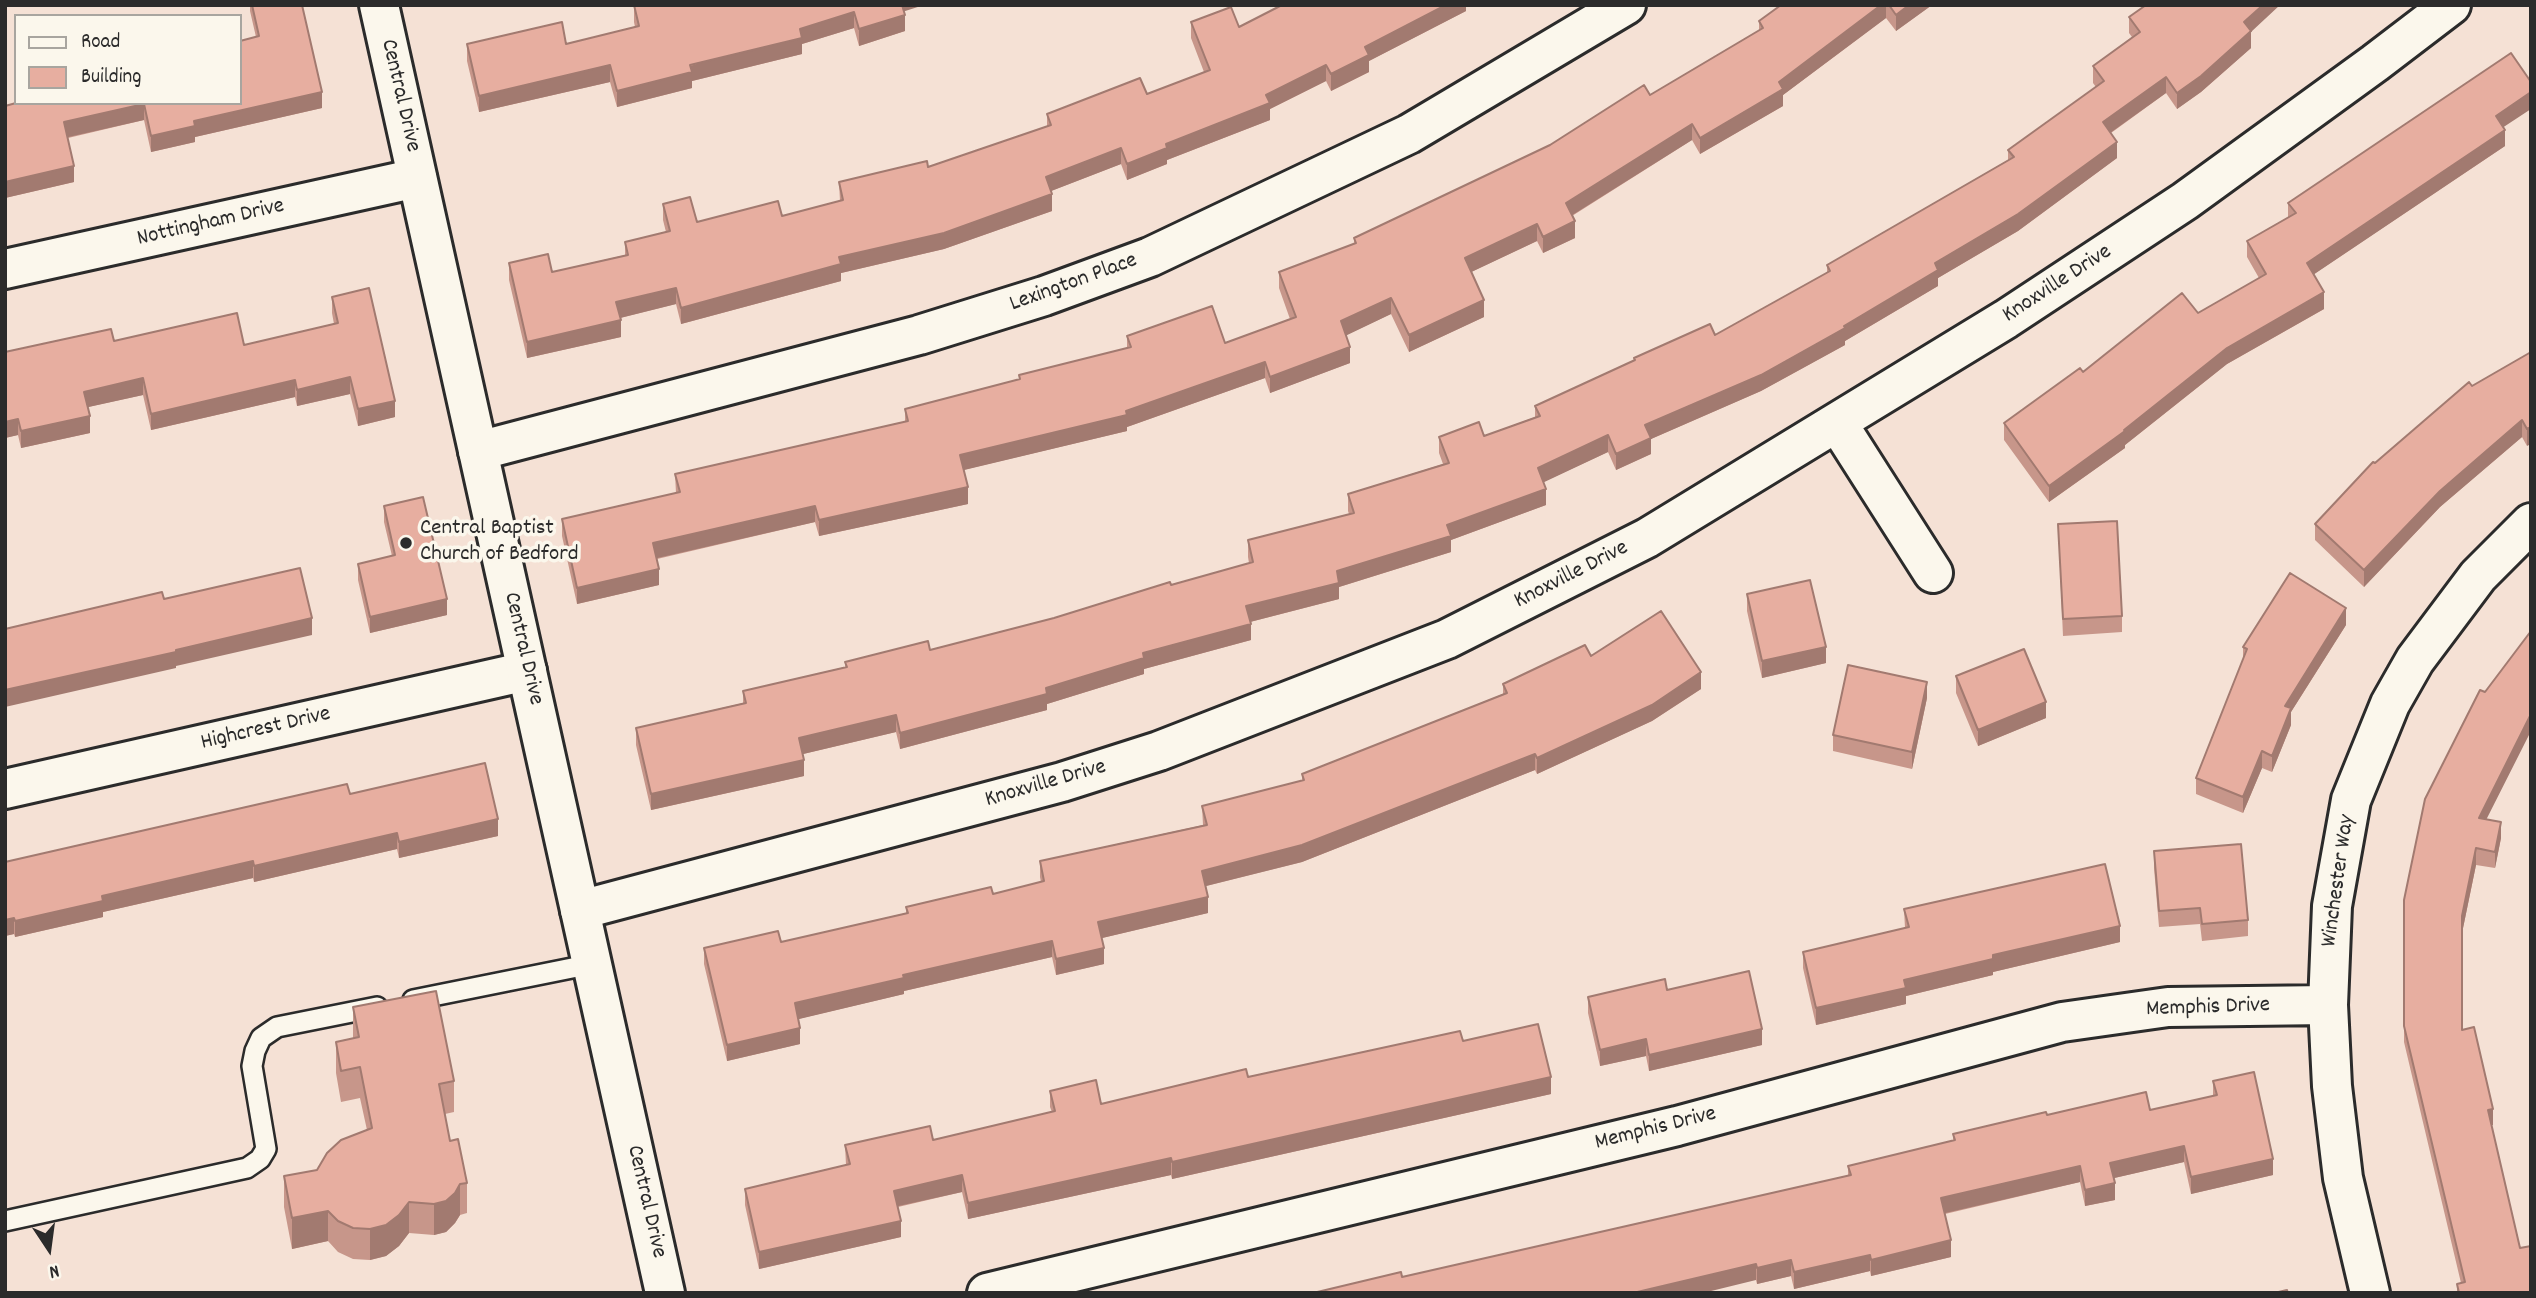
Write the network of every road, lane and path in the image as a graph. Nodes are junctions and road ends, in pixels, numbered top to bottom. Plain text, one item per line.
1 (379, 5) edge
2 (1626, 5) edge
3 (2451, 5) edge
4 (417, 178) junction
5 (5, 269) edge
6 (1838, 424) junction
7 (478, 451) junction
8 (2531, 523) edge
9 (1933, 573) dead end
10 (527, 671) junction
11 (5, 789) edge
12 (580, 910) junction
13 (592, 964) junction
14 (2328, 1006) junction
15 (5, 1221) edge
16 (666, 1293) edge
17 (988, 1293) edge
18 (2370, 1293) edge

1 - 4 street, Central Drive
2 - 7 street, Lexington Place
3 - 6 street, Knoxville Drive
4 - 5 street, Nottingham Drive
4 - 7 street, Central Drive
6 - 9 street
6 - 12 street, Knoxville Drive
7 - 10 street, Central Drive
8 - 14 street, Winchester Way
10 - 11 street, Highcrest Drive
10 - 12 street, Central Drive
12 - 13 street, Central Drive
13 - 15 lane
13 - 16 street, Central Drive
14 - 17 street, Memphis Drive
14 - 18 street, Winchester Way

